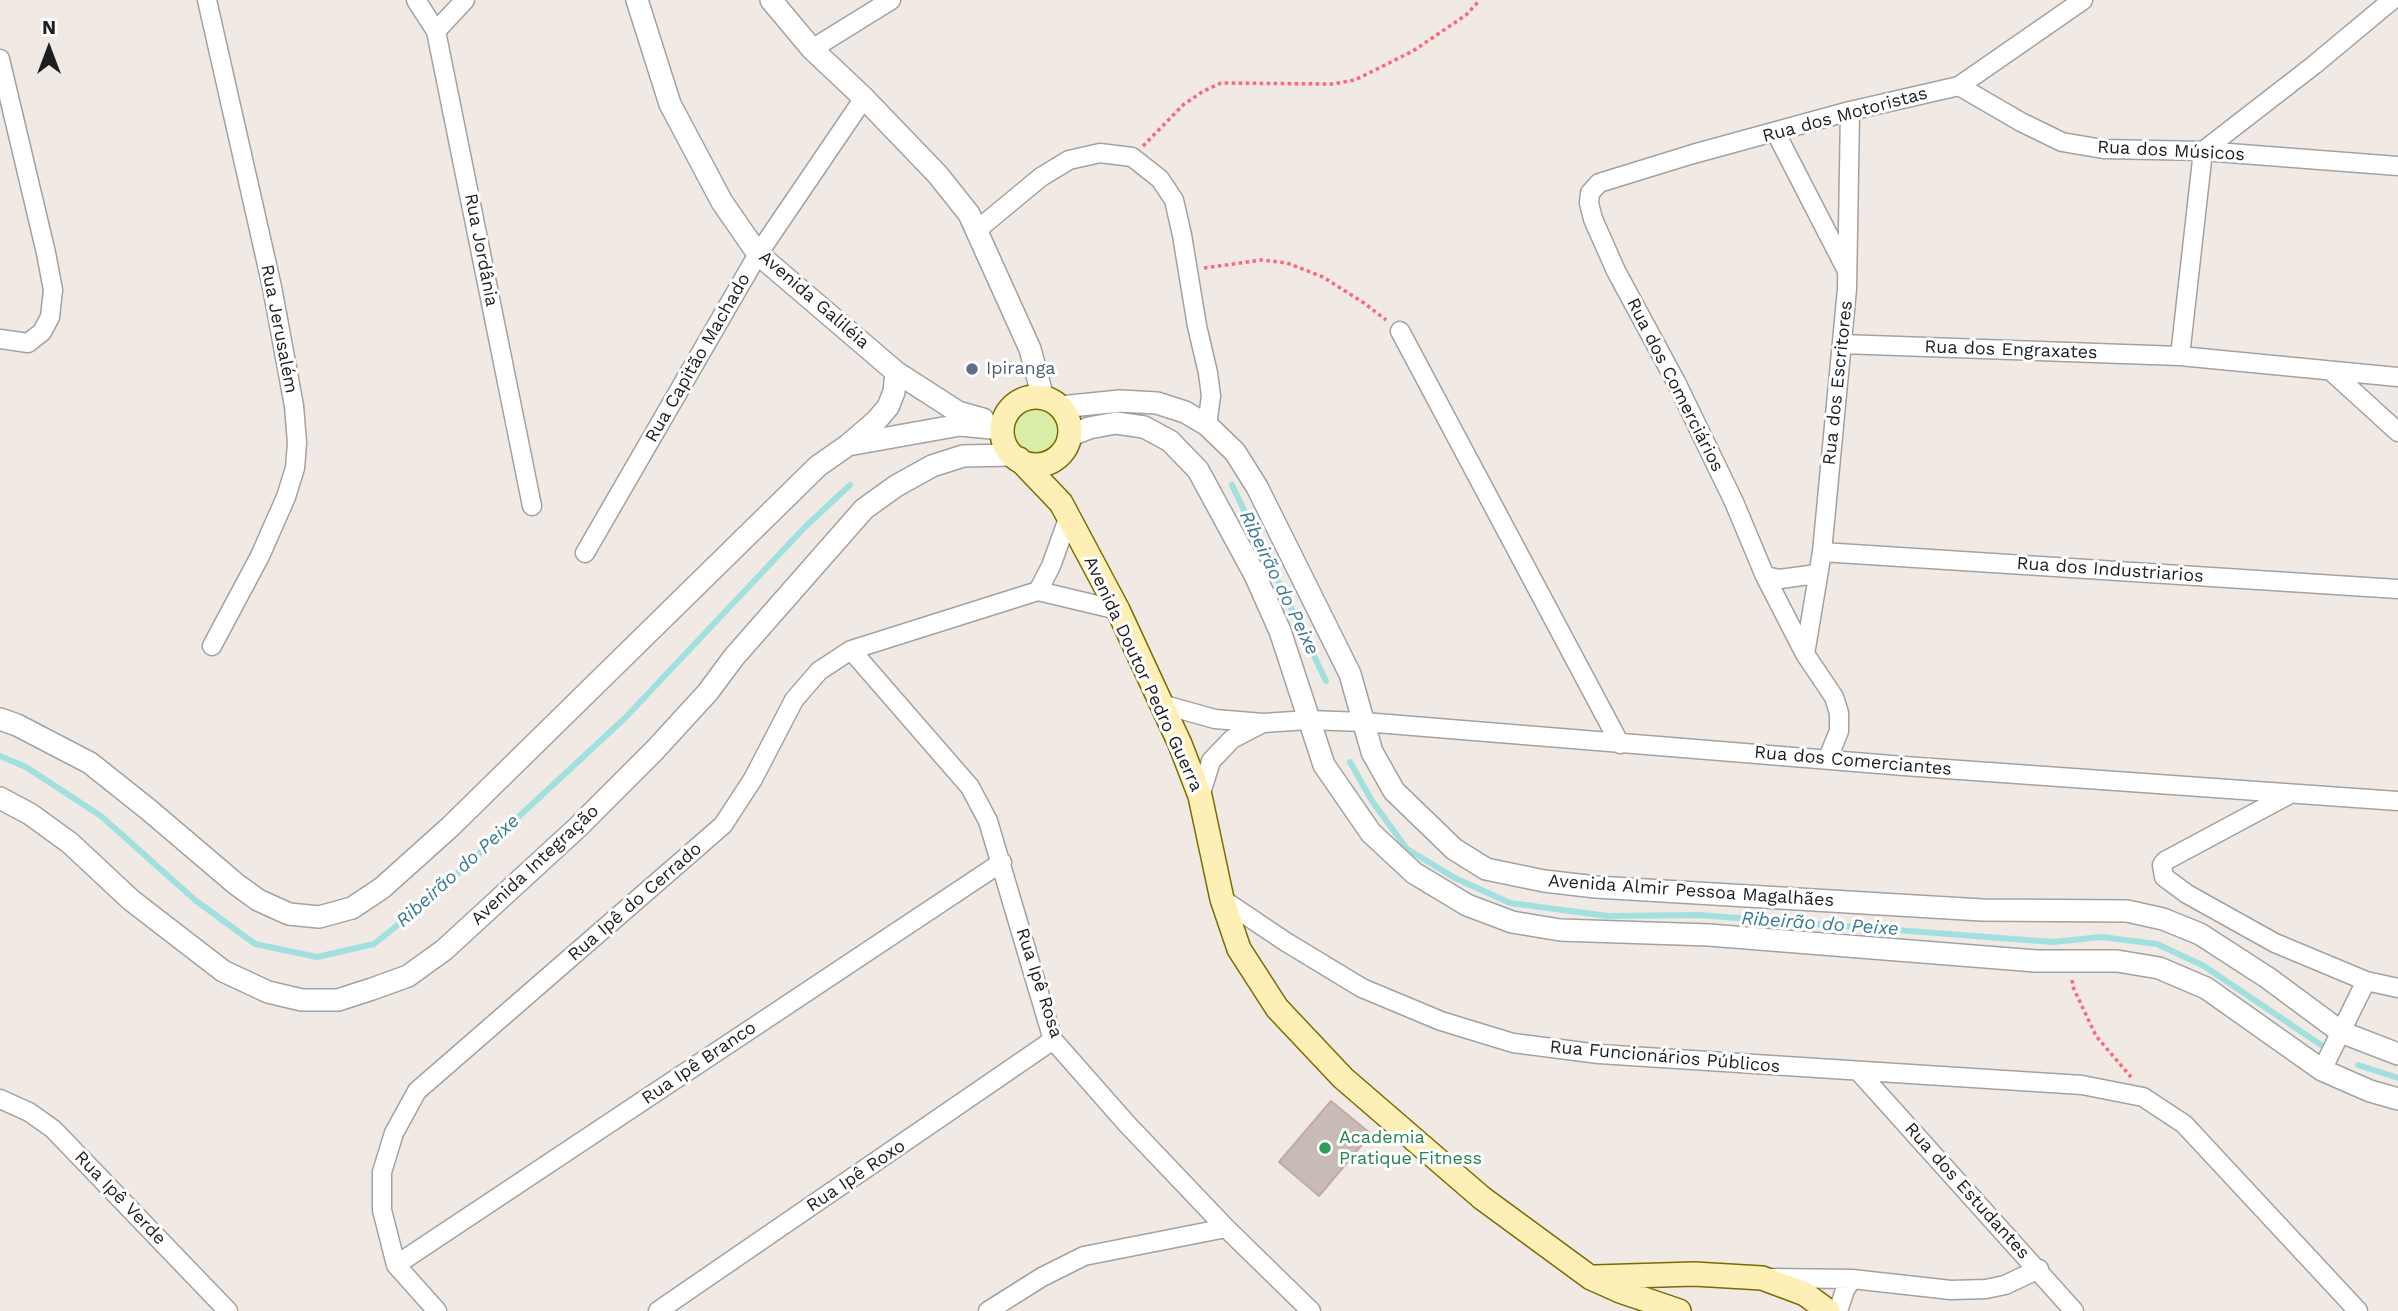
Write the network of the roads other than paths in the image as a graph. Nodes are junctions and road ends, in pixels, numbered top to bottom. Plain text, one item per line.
1 (207, 0) edge
2 (416, 0) edge
3 (465, 0) edge
4 (637, 0) edge
5 (771, 0) edge
6 (891, 0) edge
7 (2083, 0) edge
8 (2392, 0) edge
9 (436, 31) junction
10 (812, 49) junction
11 (0, 59) edge
12 (1959, 86) junction
13 (864, 98) junction
14 (1850, 111) junction
15 (1776, 133) junction
16 (2203, 151) junction
17 (2398, 166) edge
18 (1590, 193) joint
19 (977, 230) junction
20 (758, 254) junction
21 (1847, 272) junction
22 (1400, 331) road end
23 (0, 338) edge
24 (1842, 344) junction
25 (2180, 356) junction
26 (895, 372) junction
27 (2332, 372) junction
28 (2398, 377) edge
29 (1051, 402) junction
30 (1207, 425) junction
31 (1002, 426) junction
32 (2398, 432) edge
33 (848, 445) junction
34 (1065, 445) junction
35 (1015, 457) junction
36 (532, 506) dead end
37 (1065, 510) junction
38 (585, 552) dead end
39 (1822, 552) junction
40 (1817, 574) junction
41 (1765, 576) junction
42 (2398, 589) edge
43 (1038, 591) junction
44 (1118, 610) junction
45 (212, 646) dead end
46 (851, 650) junction
47 (1805, 654) junction
48 (1161, 704) junction
49 (0, 719) edge
50 (1308, 720) junction
51 (1364, 722) junction
52 (1263, 723) junction
53 (1620, 744) junction
54 (1828, 758) junction
55 (2290, 794) junction
56 (1200, 796) junction
57 (0, 798) edge
58 (2398, 801) edge
59 (1002, 862) junction
60 (1223, 899) junction
61 (2367, 981) junction
62 (2398, 988) edge
63 (2341, 1032) junction
64 (1054, 1040) junction
65 (2398, 1054) edge
66 (2322, 1070) junction
67 (1859, 1072) junction
68 (0, 1099) edge
69 (2398, 1099) edge
70 (1226, 1228) junction
71 (396, 1265) junction
72 (2039, 1269) junction
73 (1694, 1274) junction
74 (1591, 1278) junction
75 (1762, 1278) junction
76 (1852, 1279) junction
77 (228, 1311) edge
78 (437, 1311) edge
79 (658, 1311) edge
80 (988, 1311) edge
81 (1311, 1311) edge
82 (1679, 1311) edge
83 (1828, 1311) edge
84 (1838, 1311) edge
85 (2074, 1311) edge
86 (2358, 1311) edge

1 - 45 street, Rua Jerusalém
2 - 9 street, Rua Jordânia
3 - 9 street
4 - 20 street, Avenida Galiléia
5 - 10 street
6 - 10 street
7 - 12 street, Rua dos Motoristas
8 - 16 street
9 - 36 street, Rua Jordânia
10 - 13 street
11 - 23 street
12 - 14 street, Rua dos Motoristas
12 - 16 street, Rua dos Músicos
13 - 19 street
13 - 20 street, Rua Capitão Machado
14 - 15 street, Rua dos Motoristas
14 - 21 street, Rua dos Escritores
15 - 18 street, Rua dos Motoristas
15 - 21 street
16 - 17 street, Rua dos Músicos
16 - 25 street
18 - 41 street, Rua dos Comerciários
19 - 29 street
19 - 30 street
20 - 26 street, Avenida Galiléia
20 - 38 street, Rua Capitão Machado
21 - 24 street, Rua dos Escritores
22 - 53 street
24 - 25 street, Rua dos Engraxates
24 - 39 street, Rua dos Escritores
25 - 27 street, Rua dos Engraxates
26 - 31 street, Avenida Galiléia
26 - 33 street
27 - 28 street, Rua dos Engraxates
27 - 32 street
29 - 30 street, Avenida Almir Pessoa Magalhães
29 - 31 main road
29 - 34 main road
30 - 51 street, Avenida Almir Pessoa Magalhães
31 - 33 street
31 - 35 main road
33 - 49 street
34 - 35 main road
34 - 37 main road, Avenida Doutor Pedro Guerra
34 - 50 street
35 - 37 main road, Avenida Doutor Pedro Guerra
35 - 57 street, Avenida Integração
37 - 43 street
37 - 44 main road, Avenida Doutor Pedro Guerra
39 - 40 street, Rua dos Escritores
39 - 42 street, Rua dos Industriarios
40 - 41 street
40 - 47 street, Rua dos Escritores
41 - 47 street, Rua dos Comerciários
43 - 44 street
43 - 46 street, Rua Ipê do Cerrado
44 - 48 main road, Avenida Doutor Pedro Guerra
46 - 59 street, Rua Ipê Rosa
46 - 71 street, Rua Ipê do Cerrado
47 - 54 street, Rua dos Comerciários
48 - 52 street
48 - 56 main road, Avenida Doutor Pedro Guerra
50 - 51 street, Rua dos Comerciantes
50 - 52 street, Rua dos Comerciantes
50 - 66 street
51 - 53 street, Rua dos Comerciantes
51 - 63 street, Avenida Almir Pessoa Magalhães
52 - 56 street
53 - 54 street, Rua dos Comerciantes
54 - 55 street, Rua dos Comerciantes
55 - 58 street, Rua dos Comerciantes
55 - 61 street
56 - 60 main road, Avenida Doutor Pedro Guerra
59 - 64 street, Rua Ipê Rosa
59 - 71 street, Rua Ipê Branco
60 - 67 street, Rua Funcionários Públicos
60 - 74 main road, Avenida Doutor Pedro Guerra
61 - 62 street
61 - 63 street
63 - 65 street, Avenida Almir Pessoa Magalhães
63 - 66 street
64 - 70 street, Rua Ipê Rosa
64 - 79 street, Rua Ipê Roxo
66 - 69 street
67 - 72 street, Rua dos Estudantes
67 - 86 street, Rua Funcionários Públicos
68 - 77 street, Rua Ipê Verde
70 - 80 street
70 - 81 street, Rua Ipê Rosa
71 - 78 street, Rua Ipê do Cerrado
72 - 76 street
72 - 85 street, Rua dos Estudantes
73 - 74 main road
73 - 75 main road
73 - 82 main road
74 - 82 main road, Avenida Doutor Pedro Guerra
75 - 76 street
75 - 83 main road
76 - 84 street

